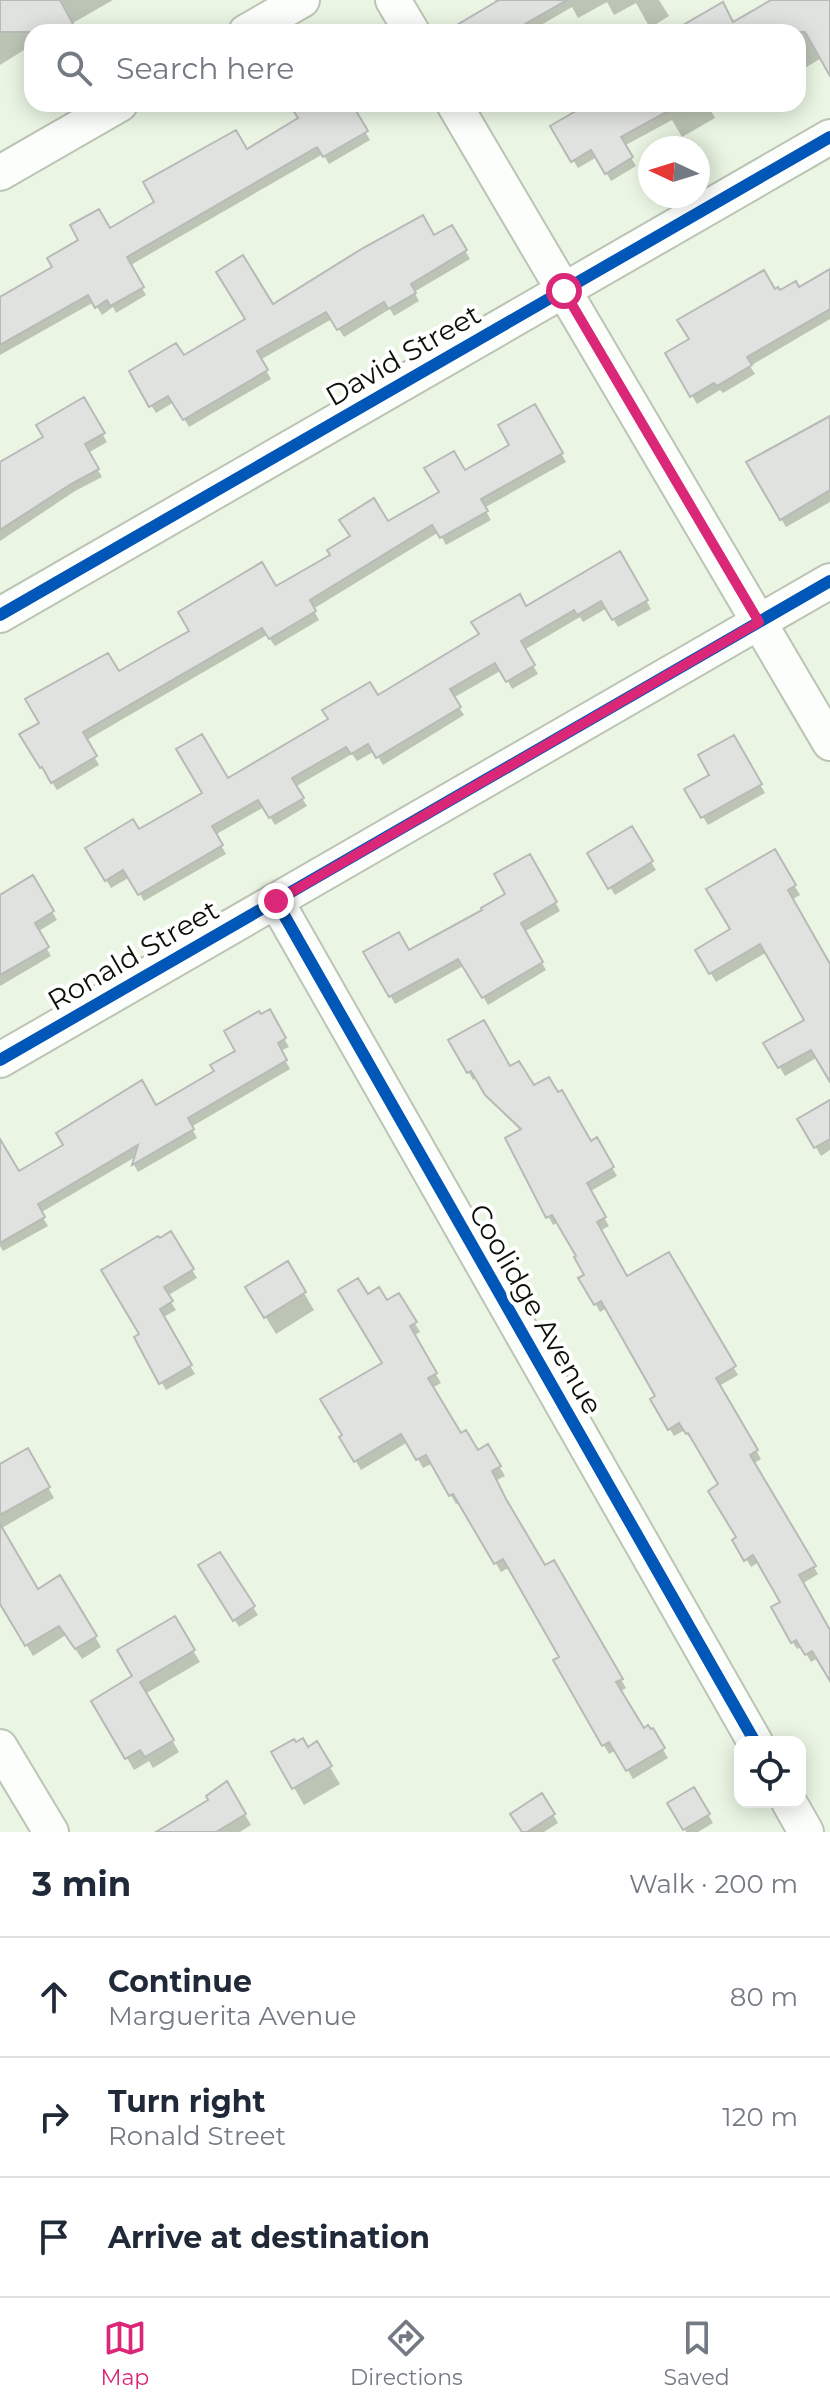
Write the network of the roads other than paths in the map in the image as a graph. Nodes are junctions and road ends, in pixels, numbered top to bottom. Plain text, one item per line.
1 (302, 0) edge
2 (393, 0) edge
3 (260, 24) edge
4 (407, 24) edge
5 (106, 112) edge
6 (459, 112) edge
7 (830, 137) edge
8 (0, 173) edge
9 (564, 291) junction
10 (830, 581) edge
11 (0, 615) edge
12 (759, 622) junction
13 (830, 743) edge
14 (276, 901) junction
15 (0, 1060) edge
16 (752, 1736) edge
17 (0, 1747) edge
18 (792, 1808) edge
19 (51, 1832) edge
20 (806, 1832) edge

1 - 3 street
2 - 4 street
5 - 8 street
6 - 9 street
7 - 9 street, David Street
9 - 11 street, David Street
9 - 12 street
10 - 12 street, Ronald Street
12 - 13 street
12 - 14 street, Ronald Street
14 - 15 street, Ronald Street
14 - 16 street, Coolidge Avenue
17 - 19 street
18 - 20 street

